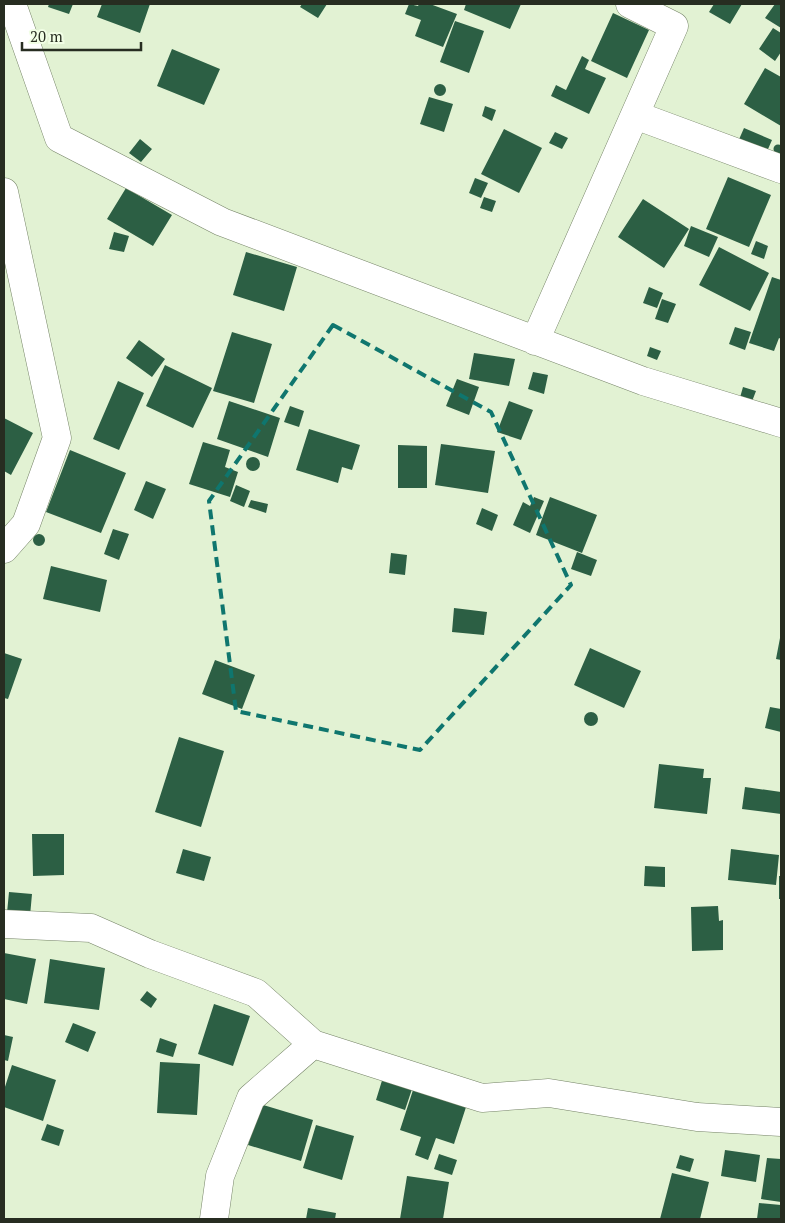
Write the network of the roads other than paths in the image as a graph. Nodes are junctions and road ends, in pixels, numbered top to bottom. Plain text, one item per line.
1 (12, 4) edge
2 (630, 4) edge
3 (635, 115) junction
4 (781, 169) edge
5 (4, 192) edge
6 (535, 341) junction
7 (781, 423) edge
8 (4, 549) edge
9 (4, 924) edge
10 (313, 1044) junction
11 (781, 1122) edge
12 (214, 1219) edge

1 - 6 street
2 - 3 street
3 - 4 street
3 - 6 street
5 - 8 street
6 - 7 street
9 - 10 street
10 - 11 street
10 - 12 street

